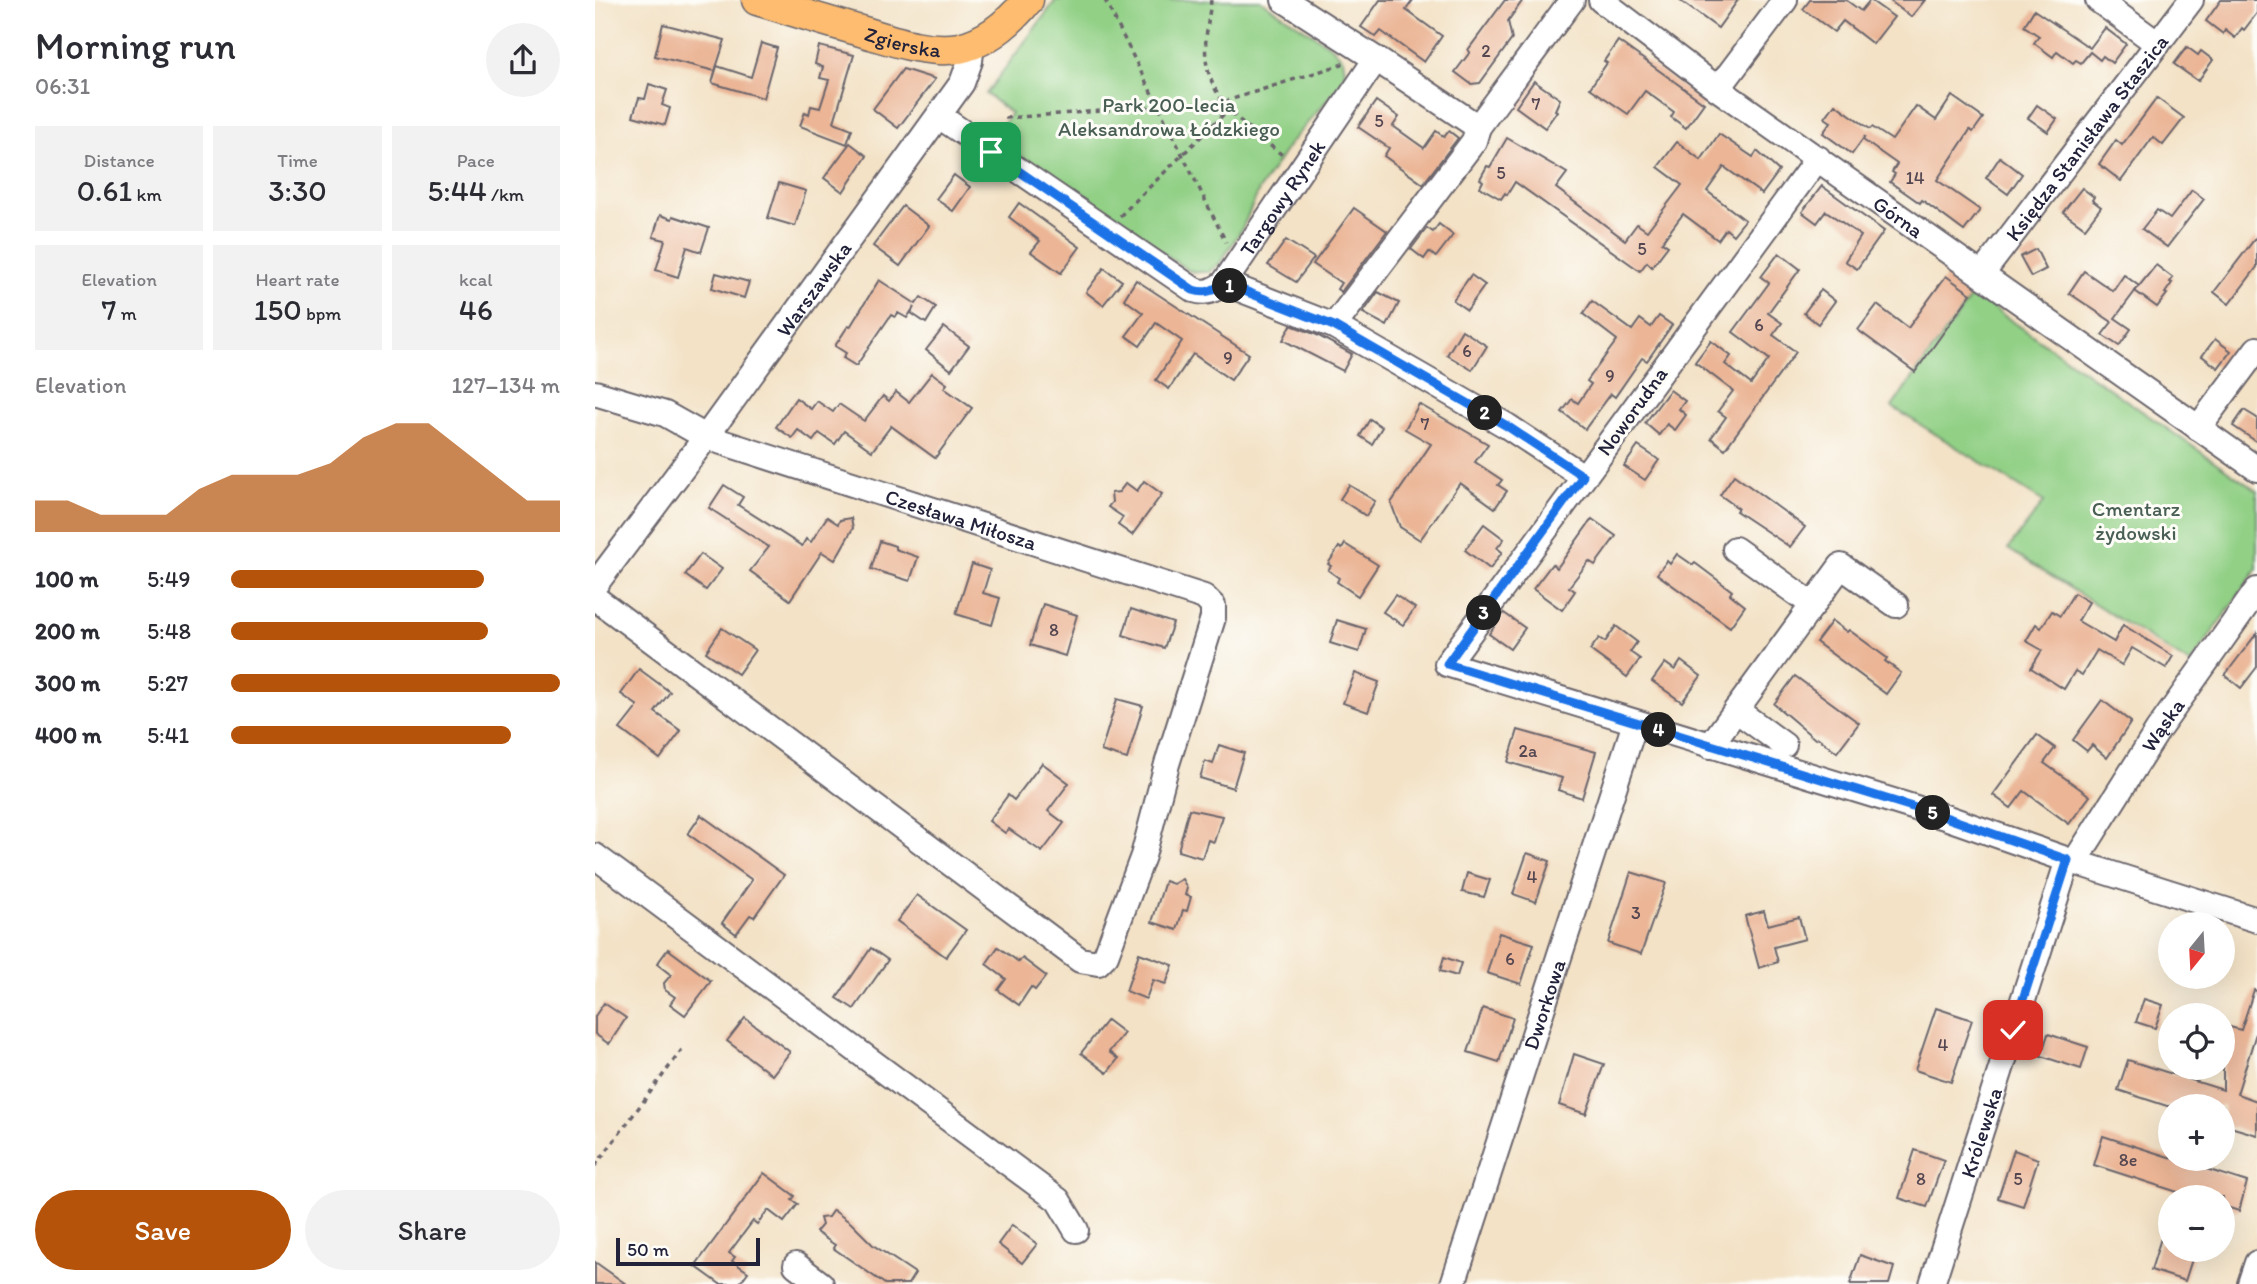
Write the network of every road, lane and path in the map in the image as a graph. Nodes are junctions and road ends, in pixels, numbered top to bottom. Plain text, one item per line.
1 (757, 0) edge
2 (1028, 0) edge
3 (1105, 0) edge
4 (1211, 0) edge
5 (1284, 0) edge
6 (1572, 0) edge
7 (1601, 0) edge
8 (1786, 0) edge
9 (2098, 0) edge
10 (2191, 0) edge
11 (972, 44) junction
12 (2158, 44) junction
13 (1375, 59) junction
14 (1348, 63) dead end
15 (1718, 89) junction
16 (1223, 102) junction
17 (1158, 106) junction
18 (1228, 110) junction
19 (939, 116) junction
20 (1005, 118) dead end
21 (1478, 127) junction
22 (1182, 155) junction
23 (1285, 157) dead end
24 (1818, 159) junction
25 (1114, 222) dead end
26 (1231, 252) dead end
27 (1982, 274) junction
28 (1224, 283) junction
29 (1334, 326) junction
30 (2257, 349) edge
31 (595, 393) edge
32 (2198, 428) junction
33 (706, 437) junction
34 (2257, 469) edge
35 (1583, 476) junction
36 (1735, 549) dead end
37 (595, 585) edge
38 (2257, 590) edge
39 (595, 598) edge
40 (1813, 605) junction
41 (1896, 605) dead end
42 (1736, 710) junction
43 (1635, 723) junction
44 (1784, 745) dead end
45 (1710, 746) junction
46 (595, 856) edge
47 (2071, 861) junction
48 (2257, 920) edge
49 (684, 1047) dead end
50 (595, 1166) edge
51 (1076, 1230) dead end
52 (2257, 1263) edge
53 (796, 1265) dead end
54 (821, 1284) edge
55 (1453, 1284) edge
56 (1932, 1284) edge
57 (2250, 1284) edge

1 - 11 main road, Zgierska
2 - 11 main road
3 - 17 path
4 - 16 path
5 - 13 street
6 - 21 street
7 - 15 street, Górna
8 - 15 street
9 - 12 street
10 - 12 street, Księdza Stanisława Staszica
11 - 19 street, Warszawska
12 - 27 street, Księdza Stanisława Staszica
13 - 21 street
13 - 28 street, Targowy Rynek
14 - 16 path
15 - 24 street, Górna
16 - 17 path
16 - 18 path
17 - 20 path
17 - 22 path
18 - 22 path
18 - 23 path
19 - 28 street
19 - 33 street, Warszawska
21 - 29 street
22 - 25 path
22 - 26 path
24 - 27 street, Górna
24 - 35 street, Noworudna
27 - 32 street, Górna
28 - 29 street
29 - 35 street
30 - 32 street
31 - 33 street, Czesława Miłosza
32 - 34 street, Górna
33 - 37 street, Warszawska
33 - 39 street, Czesława Miłosza
35 - 43 street, Noworudna
36 - 40 street
38 - 47 street, Wąska
40 - 41 street
40 - 42 street
42 - 44 street
42 - 45 street
43 - 45 street
43 - 55 street, Dworkowa
45 - 47 street
46 - 51 street
47 - 48 street
47 - 56 street, Królewska
49 - 50 path
52 - 57 street
53 - 54 street

